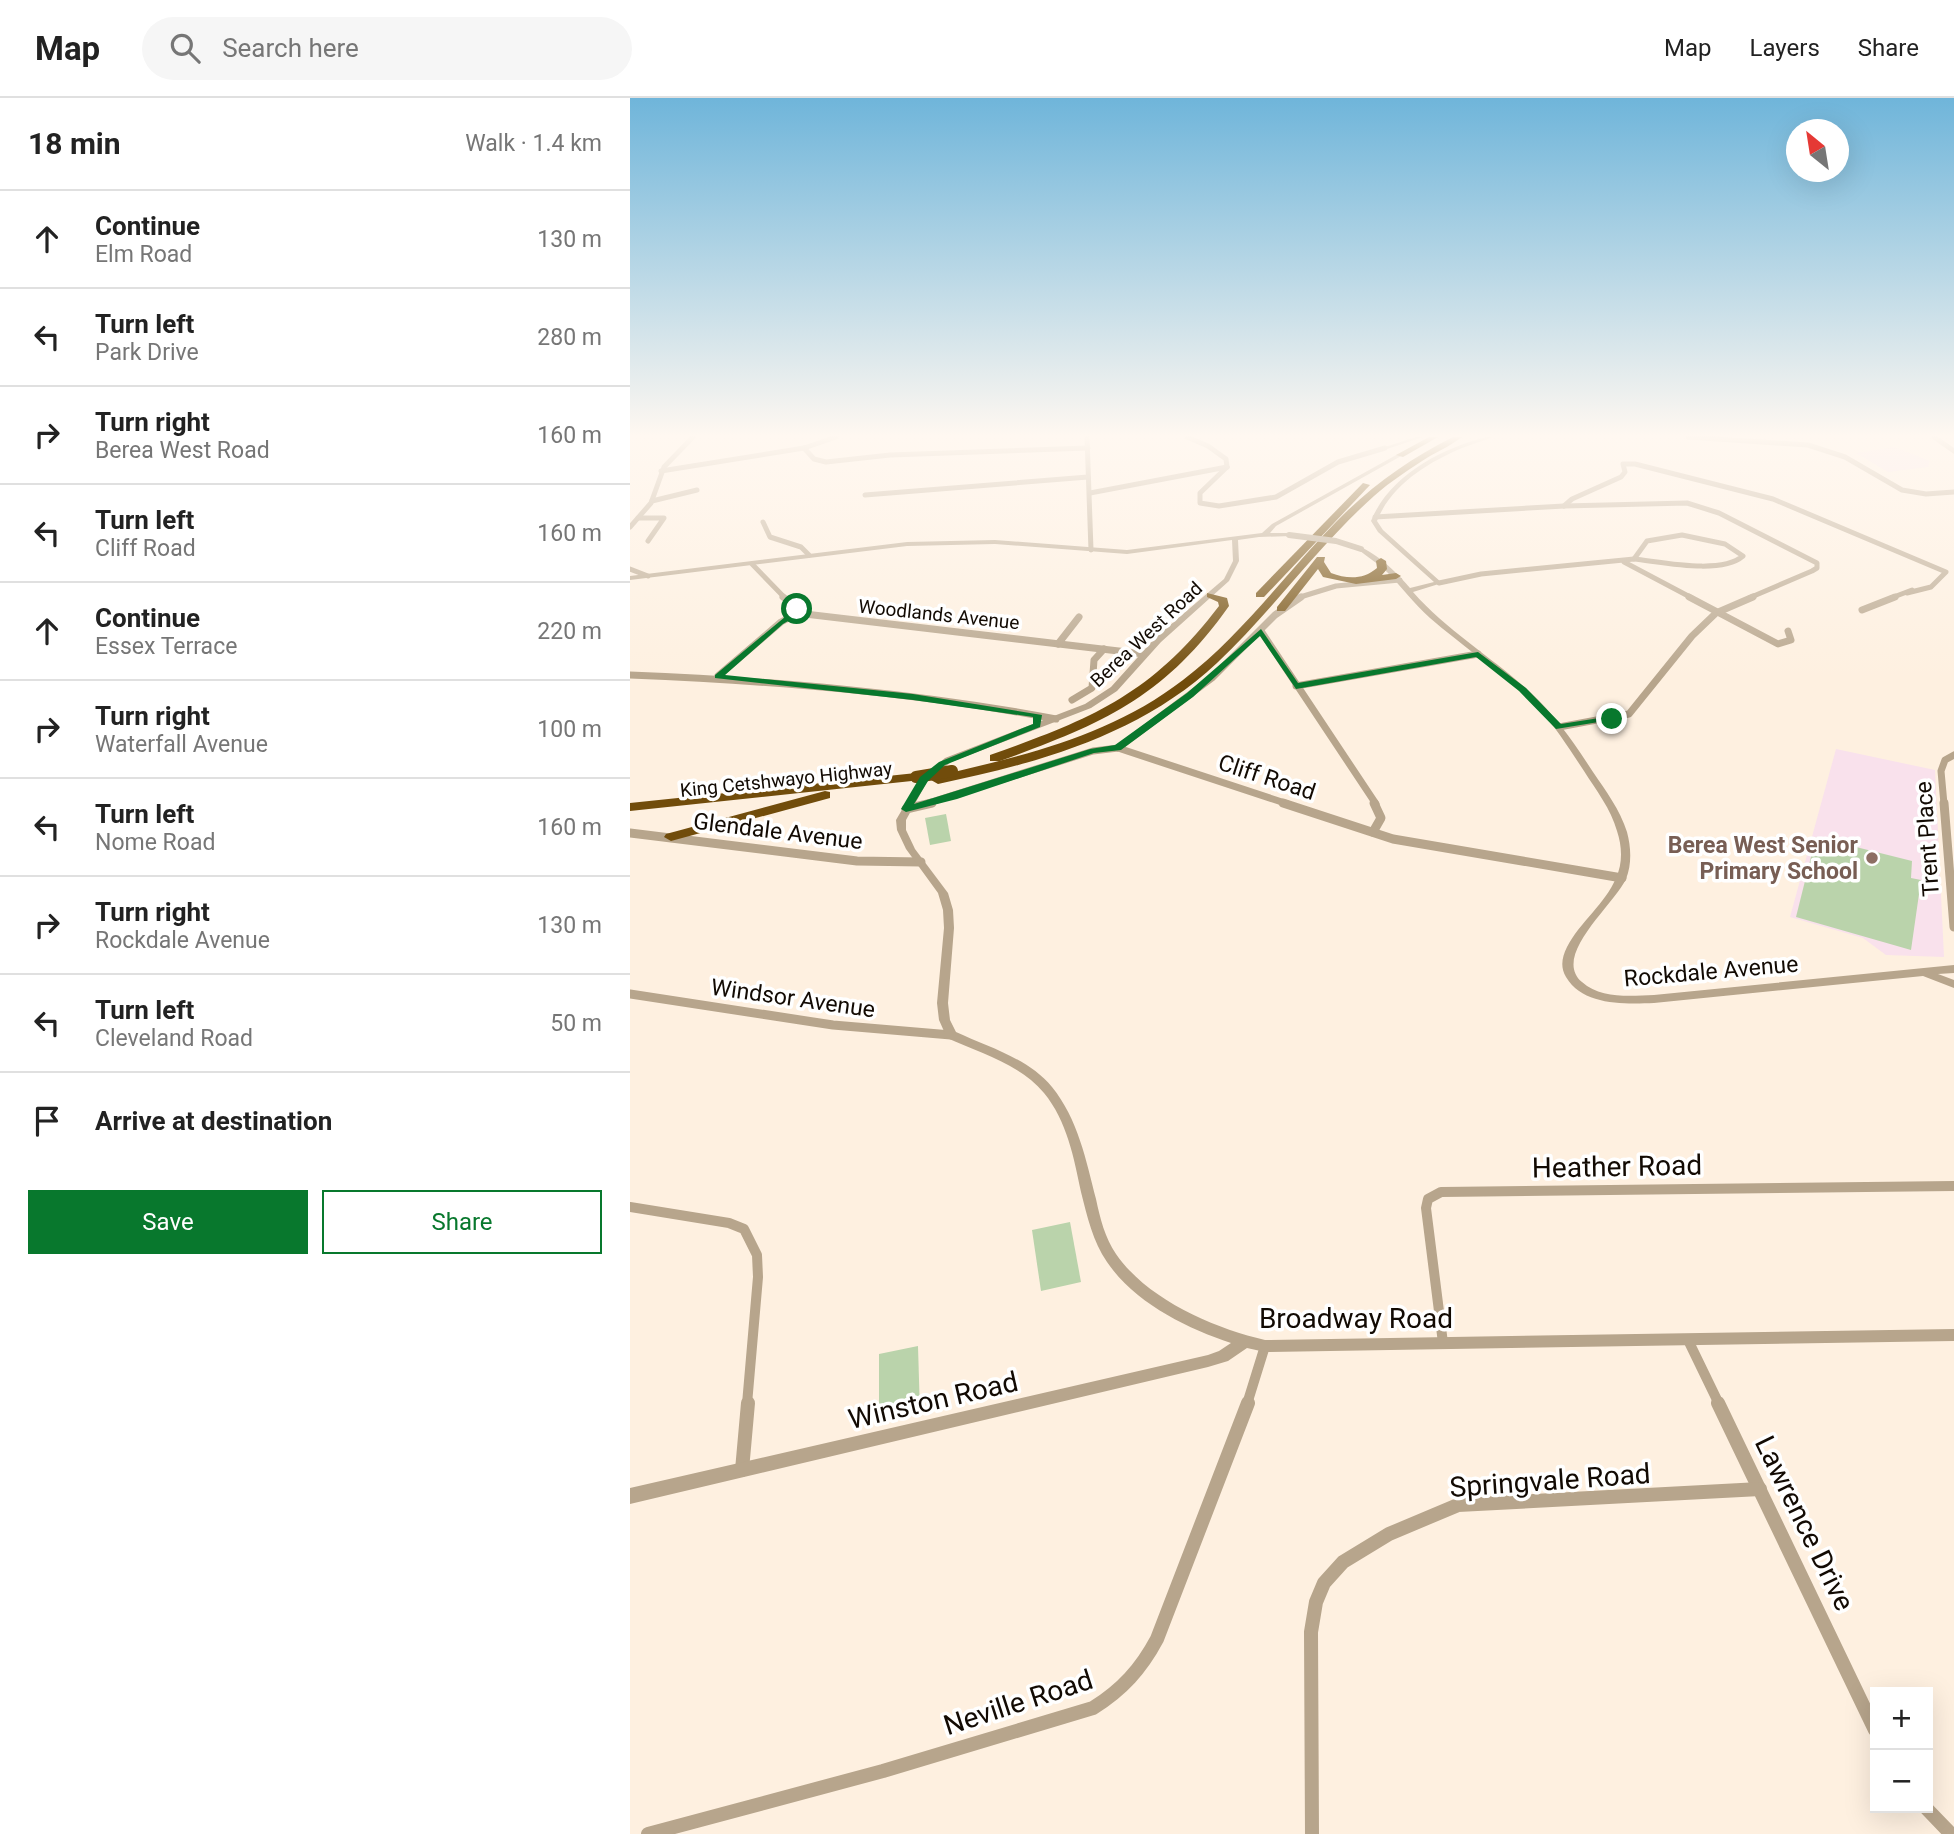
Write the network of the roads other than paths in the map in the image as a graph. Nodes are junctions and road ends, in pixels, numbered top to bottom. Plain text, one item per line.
1 (638, 518) edge
2 (663, 518) edge
3 (1090, 518) edge
4 (1286, 518) junction
5 (1333, 518) edge
6 (1347, 518) edge
7 (1356, 518) edge
8 (1375, 518) edge
9 (1729, 518) edge
10 (1818, 518) edge
11 (763, 522) dead end
12 (630, 527) edge
13 (1265, 534) junction
14 (1286, 534) junction
15 (1235, 538) junction
16 (648, 541) dead end
17 (1091, 550) junction
18 (810, 555) junction
19 (1634, 559) junction
20 (1381, 561) junction
21 (1319, 562) junction
22 (1622, 562) junction
23 (752, 564) junction
24 (630, 569) edge
25 (1946, 572) junction
26 (1954, 572) edge
27 (648, 576) junction
28 (630, 578) edge
29 (1398, 578) junction
30 (1367, 579) junction
31 (1439, 583) junction
32 (1408, 590) junction
33 (1211, 594) junction
34 (1281, 609) junction
35 (1862, 610) dead end
36 (800, 612) junction
37 (1716, 613) junction
38 (1079, 617) dead end
39 (1261, 631) junction
40 (1788, 631) dead end
41 (1058, 643) junction
42 (1104, 649) junction
43 (1144, 654) junction
44 (1478, 654) junction
45 (630, 675) edge
46 (718, 677) junction
47 (1208, 678) junction
48 (1296, 686) junction
49 (1072, 700) dead end
50 (1038, 715) junction
51 (1056, 719) junction
52 (1037, 725) junction
53 (1559, 727) junction
54 (1118, 748) junction
55 (1060, 749) junction
56 (1954, 755) edge
57 (973, 766) junction
58 (912, 781) junction
59 (825, 795) junction
60 (630, 799) edge
61 (697, 801) junction
62 (630, 807) edge
63 (906, 809) junction
64 (630, 815) edge
65 (1373, 832) junction
66 (630, 833) edge
67 (701, 834) junction
68 (671, 837) joint
69 (921, 862) junction
70 (1622, 878) junction
71 (1954, 927) edge
72 (1954, 969) edge
73 (1918, 972) junction
74 (1954, 984) edge
75 (630, 994) edge
76 (951, 1035) junction
77 (1954, 1186) edge
78 (630, 1207) edge
79 (1954, 1335) edge
80 (1688, 1340) junction
81 (1243, 1343) junction
82 (1443, 1343) junction
83 (1265, 1346) junction
84 (742, 1470) junction
85 (1760, 1489) junction
86 (630, 1496) edge
87 (1870, 1720) edge
88 (1931, 1813) edge
89 (648, 1834) edge
90 (1312, 1834) edge
91 (1951, 1834) edge

1 - 12 street
2 - 16 street
3 - 17 street
4 - 13 street
4 - 14 street
4 - 15 street
5 - 57 highway, King Cetshwayo Highway
6 - 55 highway, King Cetshwayo Highway
7 - 21 highway
8 - 31 street
9 - 37 street
10 - 25 street
11 - 18 street
13 - 14 street
13 - 15 street
14 - 20 street, bridge
15 - 17 street
15 - 33 street, Berea West Road
17 - 18 street
18 - 23 street
19 - 19 street
19 - 22 street
20 - 29 street
20 - 30 highway
21 - 30 highway
21 - 34 highway
22 - 31 street
22 - 37 street
23 - 27 street
23 - 36 street
24 - 27 street
25 - 26 street
25 - 35 street
27 - 28 street
29 - 30 highway
29 - 32 street
29 - 34 street
31 - 32 street
32 - 44 street
33 - 43 street, Berea West Road
33 - 57 highway
34 - 39 street
36 - 41 street, Woodlands Avenue
36 - 46 street
37 - 40 street
37 - 53 street
38 - 41 street
39 - 47 street
39 - 48 street
41 - 42 street, Woodlands Avenue
42 - 43 street, Woodlands Avenue
42 - 49 street
43 - 51 street, Berea West Road
44 - 48 street
44 - 53 street
45 - 46 street
46 - 50 street
47 - 54 street
47 - 55 highway
48 - 65 street
50 - 51 street
50 - 52 street
51 - 52 street, Berea West Road
52 - 63 street, Berea West Road
53 - 70 street
54 - 63 street, Cliff Road
54 - 65 street, Cliff Road
55 - 58 highway, King Cetshwayo Highway
56 - 71 street, Trent Place
57 - 58 highway, King Cetshwayo Highway, bridge
58 - 59 highway, King Cetshwayo Highway
58 - 61 highway, King Cetshwayo Highway
59 - 64 highway, King Cetshwayo Highway
59 - 67 highway
60 - 61 highway
61 - 62 highway, King Cetshwayo Highway
63 - 69 street
65 - 70 street, Cliff Road
66 - 68 street, Glendale Avenue
67 - 68 highway
67 - 69 street, Glendale Avenue
69 - 76 street
70 - 73 street, Rockdale Avenue
72 - 73 street, Rockdale Avenue
73 - 74 street
75 - 76 street, Windsor Avenue
76 - 81 street, Broadway Road
77 - 82 street, Heather Road
78 - 84 street
79 - 80 street, Broadway Road
80 - 82 street, Broadway Road
80 - 85 street, Lawrence Drive
81 - 83 street, Broadway Road
81 - 84 street, Winston Road
82 - 83 street, Broadway Road
83 - 89 street, Neville Road
84 - 86 street, Winston Road
85 - 87 street, Lawrence Drive
85 - 90 street, Springvale Road
88 - 91 street

